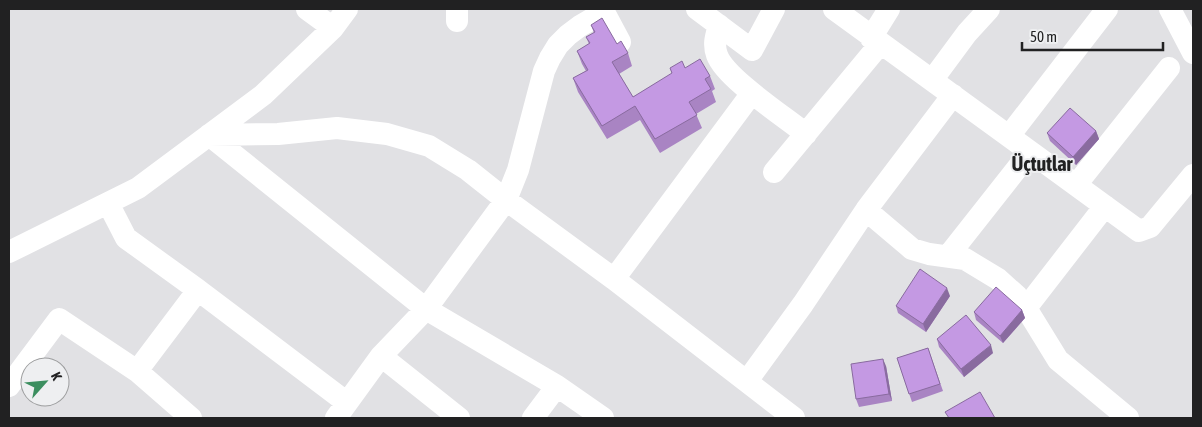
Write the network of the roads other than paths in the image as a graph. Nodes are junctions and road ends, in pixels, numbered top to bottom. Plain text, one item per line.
1 (307, 9) edge
2 (347, 9) edge
3 (697, 9) edge
4 (774, 9) edge
5 (834, 9) edge
6 (889, 9) edge
7 (988, 9) edge
8 (1106, 9) edge
9 (1170, 9) edge
10 (719, 25) junction
11 (333, 28) junction
12 (876, 41) junction
13 (620, 42) edge
14 (1193, 53) edge
15 (1169, 68) dead end
16 (933, 79) junction
17 (752, 93) junction
18 (953, 95) junction
19 (806, 134) junction
20 (208, 135) junction
21 (1009, 136) junction
22 (1030, 152) junction
23 (774, 172) dead end
24 (1193, 175) edge
25 (1076, 185) junction
26 (506, 200) junction
27 (108, 202) junction
28 (1105, 206) junction
29 (866, 210) junction
30 (9, 252) edge
31 (948, 256) junction
32 (614, 279) junction
33 (198, 290) junction
34 (1026, 308) junction
35 (426, 309) junction
36 (381, 356) junction
37 (137, 371) junction
38 (747, 381) junction
39 (9, 386) edge
40 (557, 386) junction
41 (341, 410) edge
42 (788, 416) edge
43 (191, 418) edge
44 (459, 418) edge
45 (533, 418) edge
46 (603, 418) edge
47 (1128, 418) edge

1 - 11 street
2 - 11 street
3 - 10 street
4 - 10 street
5 - 12 street
6 - 12 street
7 - 16 street
8 - 21 street
9 - 14 street
10 - 17 street
11 - 20 street
12 - 16 street
12 - 19 street
13 - 26 street
15 - 25 street
16 - 18 street
17 - 19 street
17 - 32 street
18 - 21 street
18 - 29 street
19 - 23 street
20 - 26 street
20 - 27 street
20 - 35 street
21 - 22 street
22 - 25 street
22 - 31 street
24 - 28 street
25 - 28 street
26 - 32 street
26 - 35 street
27 - 30 street
27 - 33 street
28 - 34 street
29 - 31 street
29 - 38 street
31 - 34 street
32 - 38 street
33 - 37 street
33 - 41 street
34 - 47 street
35 - 36 street
35 - 40 street
36 - 41 street
36 - 44 street
37 - 39 street
37 - 43 street
38 - 42 street
40 - 45 street
40 - 46 street

